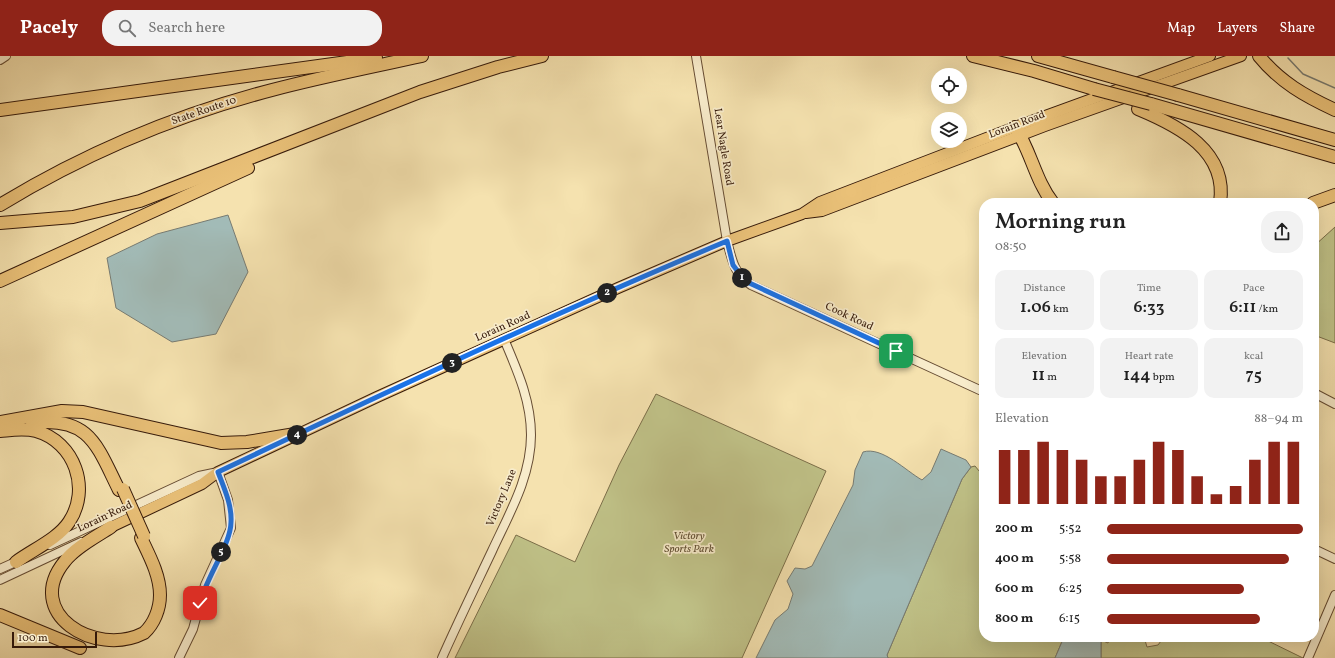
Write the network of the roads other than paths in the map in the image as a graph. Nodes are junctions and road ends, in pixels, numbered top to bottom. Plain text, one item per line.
1 (6, 56) edge
2 (392, 56) edge
3 (422, 56) edge
4 (542, 56) edge
5 (696, 56) edge
6 (973, 56) edge
7 (1038, 56) edge
8 (1210, 56) edge
9 (1241, 56) edge
10 (1259, 56) edge
11 (0, 60) edge
12 (1094, 89) junction
13 (0, 110) edge
14 (1335, 110) edge
15 (344, 123) junction
16 (1017, 134) junction
17 (1335, 140) edge
18 (1335, 157) edge
19 (1335, 195) edge
20 (1040, 198) edge
21 (1050, 198) edge
22 (1220, 198) edge
23 (1319, 201) edge
24 (0, 205) edge
25 (0, 223) edge
26 (727, 241) junction
27 (0, 282) edge
28 (504, 340) junction
29 (979, 390) edge
30 (1319, 396) edge
31 (1335, 404) edge
32 (29, 417) junction
33 (0, 422) edge
34 (0, 431) edge
35 (302, 433) junction
36 (218, 472) junction
37 (121, 490) junction
38 (112, 527) junction
39 (143, 537) junction
40 (1319, 551) edge
41 (1335, 559) edge
42 (16, 562) junction
43 (0, 569) edge
44 (0, 580) edge
45 (1335, 595) edge
46 (0, 615) edge
47 (1319, 632) edge
48 (1315, 642) edge
49 (126, 651) dead end
50 (91, 652) dead end
51 (179, 658) edge
52 (442, 658) edge
53 (1308, 658) edge

1 - 11 street
2 - 13 highway
3 - 24 highway, State Route 10
4 - 15 highway
5 - 26 street, Lear Nagle Road
6 - 12 highway
7 - 17 highway, bridge
8 - 16 main road, Lorain Road
9 - 16 main road, Lorain Road
10 - 14 highway
12 - 18 highway, bridge
12 - 22 highway
15 - 25 highway
15 - 27 highway
16 - 20 highway
16 - 21 highway
16 - 26 main road, Lorain Road
19 - 23 highway
26 - 28 main road, Lorain Road
26 - 29 street, Cook Road
28 - 35 main road, Lorain Road
28 - 52 street, Victory Lane
30 - 31 street
32 - 33 highway
32 - 35 highway
32 - 37 highway
34 - 37 highway
34 - 42 highway
35 - 36 main road, Lorain Road
36 - 38 main road, Lorain Road
36 - 42 street, Lorain Road
36 - 51 street
37 - 39 highway, bridge
38 - 39 highway
38 - 44 street, Lorain Road
39 - 49 highway
40 - 41 street
42 - 43 street, Lorain Road
45 - 47 street
46 - 50 highway
48 - 53 street

